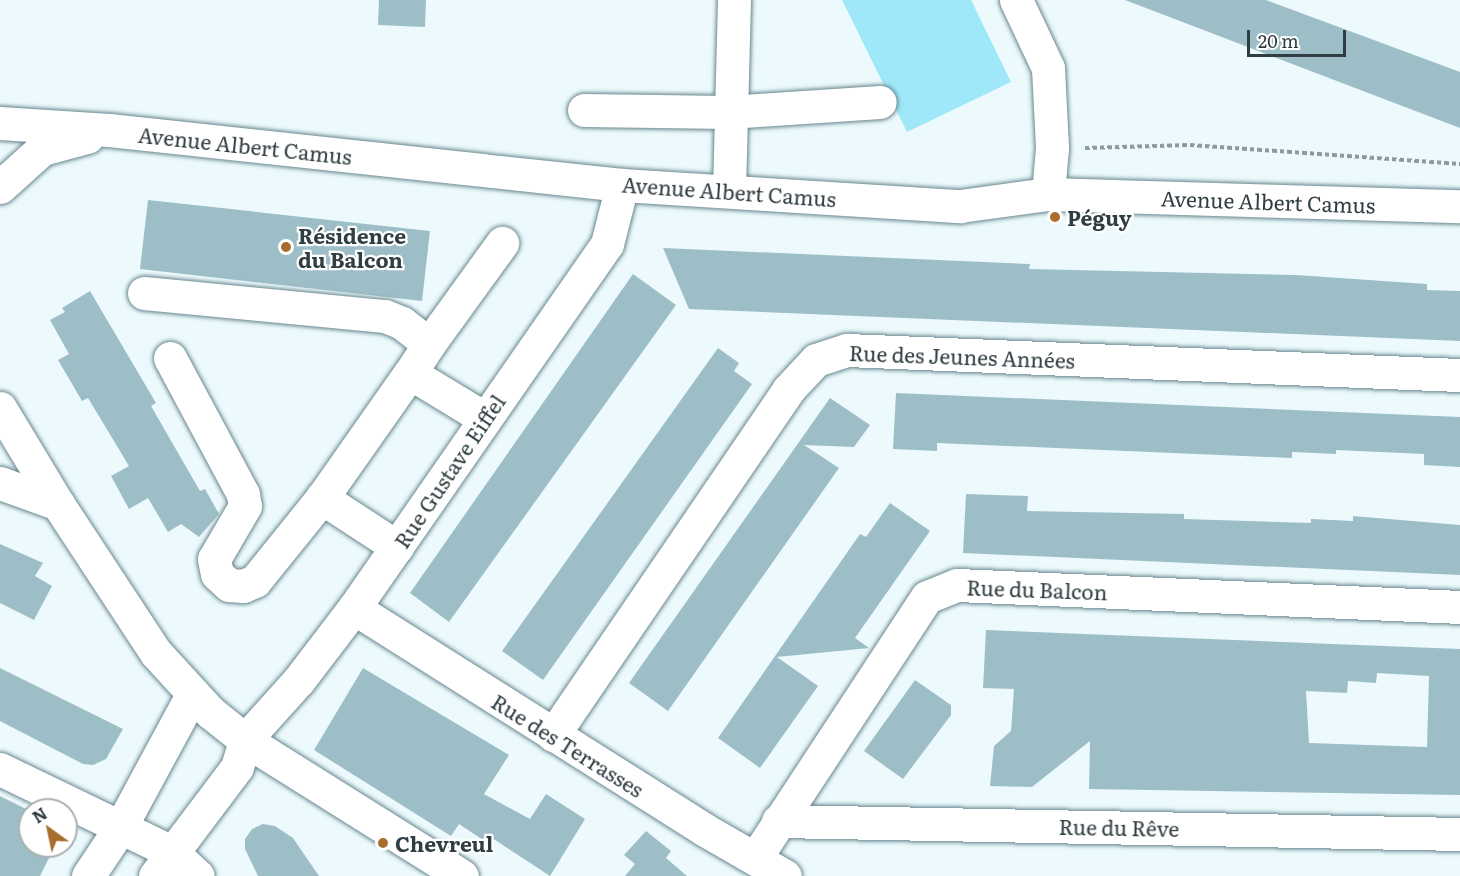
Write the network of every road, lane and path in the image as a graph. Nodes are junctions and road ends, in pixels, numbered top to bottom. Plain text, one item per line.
1 (734, 0) edge
2 (1016, 0) edge
3 (880, 102) dead end
4 (584, 110) dead end
5 (728, 112) junction
6 (0, 123) edge
7 (109, 130) junction
8 (1052, 148) junction
9 (1460, 164) edge
10 (622, 185) junction
11 (0, 187) edge
12 (729, 191) junction
13 (1048, 194) junction
14 (1460, 206) edge
15 (502, 243) dead end
16 (144, 293) dead end
17 (429, 344) junction
18 (170, 358) dead end
19 (410, 373) junction
20 (1460, 375) edge
21 (0, 408) edge
22 (484, 418) junction
23 (0, 483) edge
24 (321, 498) junction
25 (57, 504) junction
26 (397, 547) junction
27 (1460, 607) edge
28 (354, 608) junction
29 (193, 693) junction
30 (553, 735) junction
31 (245, 740) junction
32 (0, 769) edge
33 (778, 821) junction
34 (120, 828) junction
35 (1460, 834) edge
36 (756, 857) junction
37 (164, 864) edge
38 (88, 876) edge
39 (198, 876) edge
40 (462, 876) edge
41 (785, 876) edge

1 - 5 street
2 - 8 street
3 - 5 street
4 - 5 street
5 - 12 street
6 - 7 street, Avenue Albert Camus
7 - 10 street, Avenue Albert Camus
7 - 11 street
8 - 9 path
8 - 13 street
10 - 12 street, Avenue Albert Camus
10 - 22 street, Rue Gustave Eiffel
12 - 13 street, Avenue Albert Camus
13 - 14 street, Avenue Albert Camus
15 - 17 street
16 - 17 street
17 - 19 street
18 - 24 street
19 - 22 street
19 - 24 street
20 - 30 street, Rue des Jeunes Années
21 - 25 street
22 - 26 street, Rue Gustave Eiffel
23 - 25 street
24 - 26 street
25 - 29 street
26 - 28 street, Rue Gustave Eiffel
27 - 33 street, Rue du Balcon
28 - 30 street, Rue des Terrasses
28 - 31 street, Rue Gustave Eiffel
29 - 31 street
29 - 34 street
30 - 36 street, Rue des Terrasses
31 - 37 street
31 - 40 street
32 - 34 street
33 - 35 street, Rue du Rêve
33 - 36 street, Rue du Balcon
34 - 37 street
34 - 38 street
36 - 41 street, Rue des Terrasses
37 - 39 street

